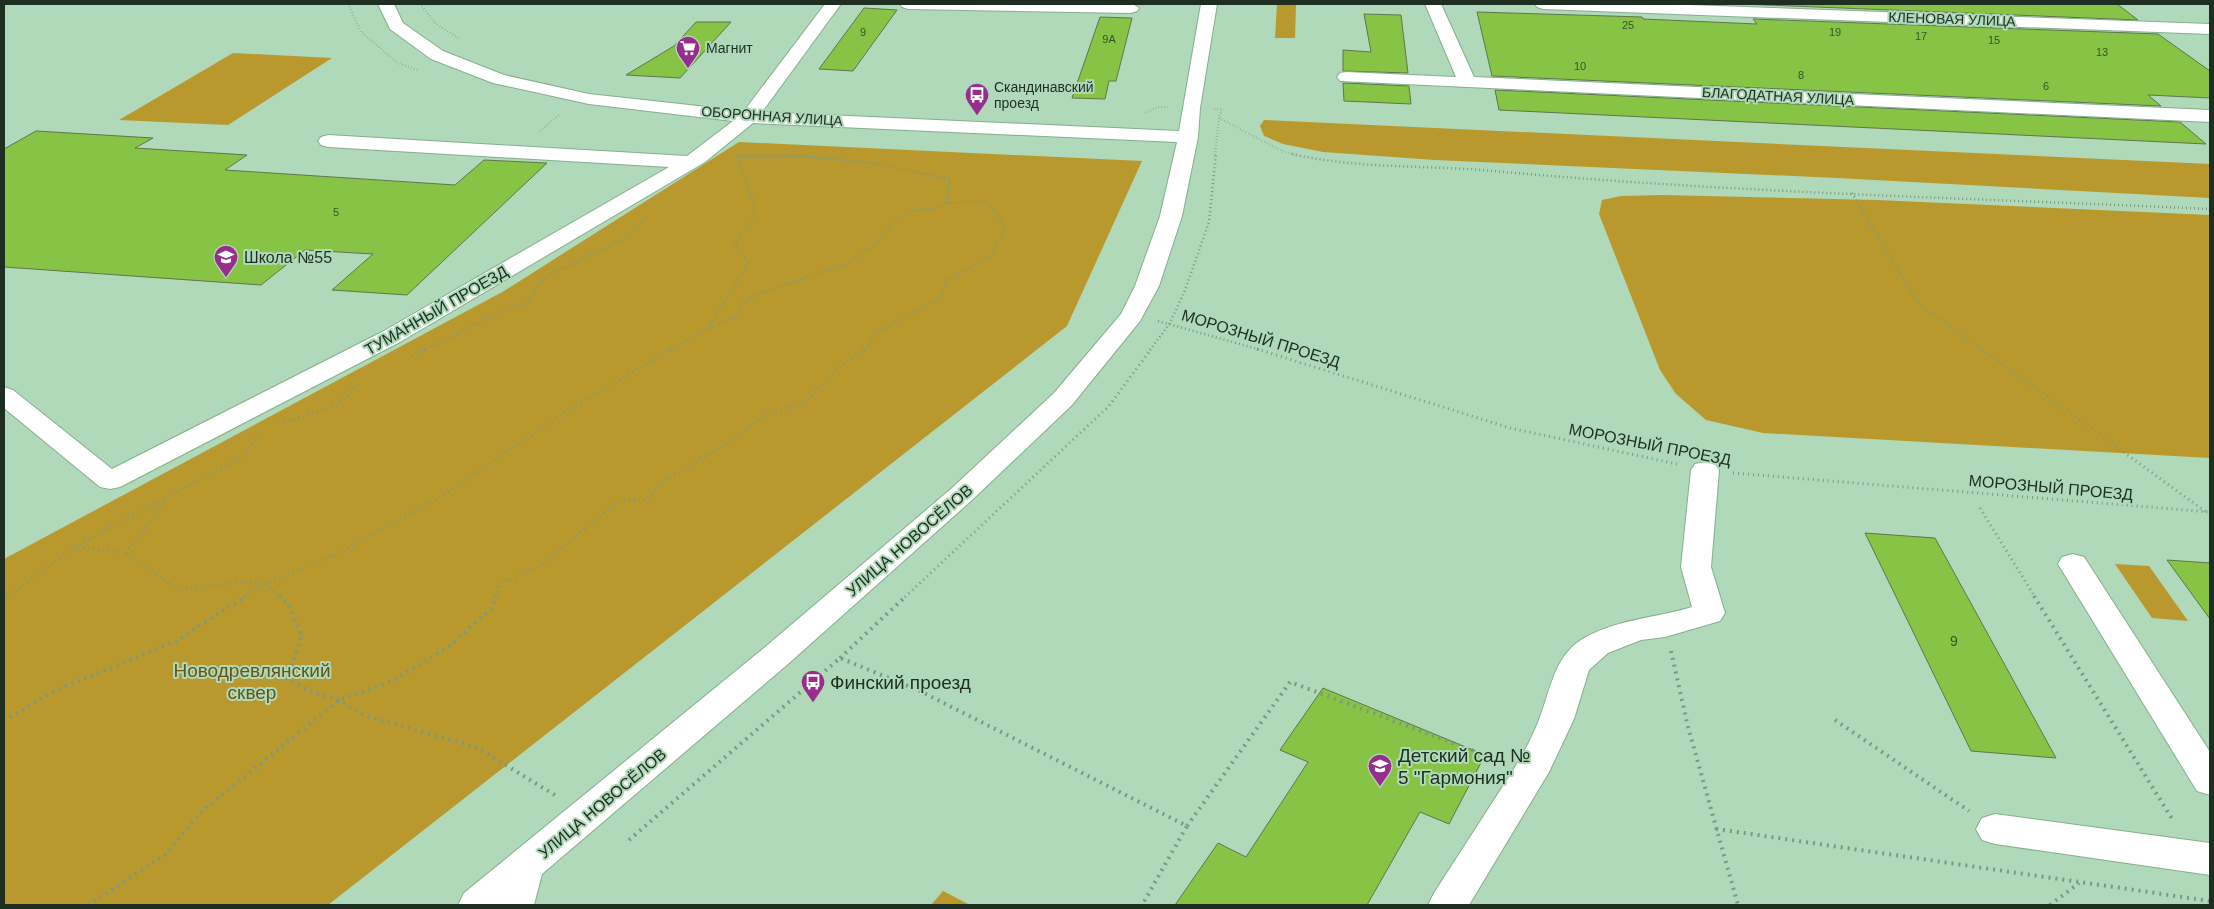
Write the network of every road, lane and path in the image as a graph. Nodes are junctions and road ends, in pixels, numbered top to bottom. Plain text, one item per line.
1 (386, 4) edge
2 (420, 4) edge
3 (432, 4) edge
4 (445, 4) edge
5 (833, 4) edge
6 (908, 4) edge
7 (1210, 4) edge
8 (1433, 4) edge
9 (1544, 4) edge
10 (1992, 4) edge
11 (1131, 8) dead end
12 (2012, 22) junction
13 (2210, 29) edge
14 (460, 39) dead end
15 (1346, 76) dead end
16 (1466, 82) junction
17 (1191, 108) junction
18 (2210, 116) edge
19 (749, 117) junction
20 (1219, 118) junction
21 (1125, 134) junction
22 (1188, 138) junction
23 (328, 141) dead end
24 (743, 150) dead end
25 (737, 156) junction
26 (690, 162) junction
27 (1852, 193) junction
28 (947, 203) junction
29 (2210, 209) edge
30 (649, 214) dead end
31 (1132, 316) junction
32 (1170, 323) junction
33 (708, 328) junction
34 (410, 356) dead end
35 (362, 378) dead end
36 (4, 395) edge
37 (272, 426) dead end
38 (263, 429) dead end
39 (1705, 470) junction
40 (168, 497) junction
41 (1980, 508) dead end
42 (2208, 512) edge
43 (76, 546) junction
44 (126, 553) junction
45 (2073, 564) dead end
46 (265, 584) junction
47 (4, 600) edge
48 (1665, 626) junction
49 (840, 658) junction
50 (339, 700) junction
51 (1835, 720) dead end
52 (4, 721) edge
53 (1531, 772) junction
54 (2210, 781) edge
55 (588, 815) junction
56 (1187, 826) junction
57 (1716, 829) junction
58 (1995, 829) joint
59 (629, 840) dead end
60 (2203, 858) edge
61 (525, 867) junction
62 (2079, 882) junction
63 (2210, 901) edge
64 (88, 905) edge
65 (478, 905) edge
66 (514, 905) edge
67 (1142, 905) edge
68 (1448, 905) edge
69 (1738, 905) edge
70 (2050, 905) edge

1 - 19 street, ОБОРОННАЯ УЛИЦА
2 - 3 path
2 - 14 path
3 - 4 path
5 - 19 street
6 - 11 street
7 - 17 street, УЛИЦА НОВОСЁЛОВ
8 - 16 street
9 - 12 street, КЛЕНОВАЯ УЛИЦА
10 - 12 street
12 - 13 street, КЛЕНОВАЯ УЛИЦА
15 - 16 street, БЛАГОДАТНАЯ УЛИЦА
16 - 18 street, БЛАГОДАТНАЯ УЛИЦА
17 - 20 path
17 - 21 path
17 - 22 street, УЛИЦА НОВОСЁЛОВ
19 - 21 street, ОБОРОННАЯ УЛИЦА
19 - 26 street, ТУМАННЫЙ ПРОЕЗД
20 - 27 path
20 - 32 path
21 - 22 street, ОБОРОННАЯ УЛИЦА
22 - 31 street, УЛИЦА НОВОСЁЛОВ
23 - 26 street
24 - 25 path
25 - 28 path
25 - 33 path
26 - 36 street, ТУМАННЫЙ ПРОЕЗД
27 - 29 path
27 - 42 path
28 - 33 path
28 - 50 path
30 - 34 path
31 - 32 path, МОРОЗНЫЙ ПРОЕЗД
31 - 55 street, УЛИЦА НОВОСЁЛОВ
32 - 39 path, МОРОЗНЫЙ ПРОЕЗД
32 - 49 path
33 - 46 path
35 - 37 path
38 - 40 path
39 - 42 path, МОРОЗНЫЙ ПРОЕЗД
39 - 48 street
40 - 43 path
40 - 44 path
41 - 60 path
43 - 44 path
43 - 47 path
44 - 46 path
45 - 54 street
46 - 50 path
46 - 52 path
48 - 53 street
48 - 57 path
49 - 56 path
49 - 59 path
50 - 55 path
50 - 64 path
51 - 58 path
53 - 56 path
53 - 68 street
55 - 61 street, УЛИЦА НОВОСЁЛОВ
56 - 67 path
57 - 62 path
57 - 69 path
58 - 60 street
61 - 65 street, УЛИЦА НОВОСЁЛОВ
61 - 66 street
62 - 63 path
62 - 70 path

